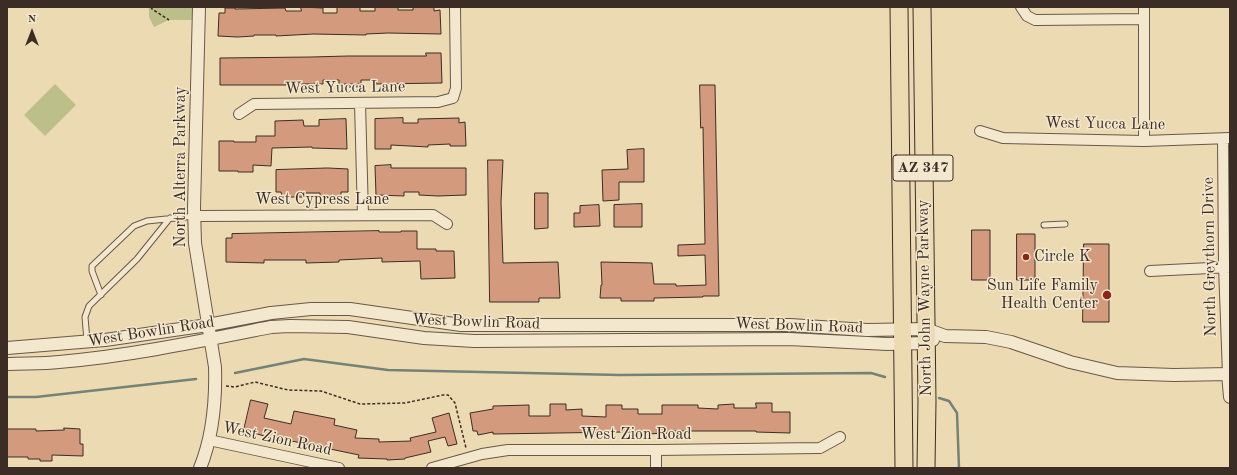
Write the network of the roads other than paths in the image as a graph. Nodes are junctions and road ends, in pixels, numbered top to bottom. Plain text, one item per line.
1 (199, 7) edge
2 (455, 7) edge
3 (899, 7) edge
4 (922, 7) edge
5 (1021, 7) edge
6 (1144, 7) edge
7 (1144, 19) junction
8 (360, 102) junction
9 (239, 114) dead end
10 (980, 131) dead end
11 (1226, 139) edge
12 (1144, 141) junction
13 (363, 215) junction
14 (195, 216) junction
15 (170, 218) junction
16 (447, 224) dead end
17 (1065, 224) dead end
18 (1044, 225) dead end
19 (1227, 267) edge
20 (1150, 271) dead end
21 (101, 295) junction
22 (208, 324) junction
23 (902, 336) junction
24 (926, 336) junction
25 (210, 338) junction
26 (87, 342) junction
27 (7, 348) edge
28 (7, 364) edge
29 (1229, 374) edge
30 (1230, 397) edge
31 (840, 437) dead end
32 (209, 440) junction
33 (656, 450) junction
34 (200, 468) edge
35 (339, 468) edge
36 (432, 468) edge
37 (656, 468) edge
38 (904, 468) edge
39 (926, 468) edge

1 - 14 street, North Alterra Parkway
2 - 8 street, West Yucca Lane
3 - 23 highway, North John Wayne Parkway / AZ 347
4 - 24 highway, North John Wayne Parkway / AZ 347
5 - 7 street
6 - 7 street
7 - 12 street
8 - 9 street, West Yucca Lane
8 - 13 street
10 - 12 street, West Yucca Lane
11 - 12 street, West Yucca Lane
11 - 19 street, North Greythorn Drive
13 - 14 street, West Cypress Lane
13 - 16 street, West Cypress Lane
14 - 15 lane
14 - 22 street, North Alterra Parkway
15 - 21 lane
15 - 21 lane
17 - 18 lane
19 - 20 street
19 - 29 street, North Greythorn Drive
21 - 26 lane
22 - 23 street, West Bowlin Road
22 - 25 street, North Alterra Parkway
22 - 26 street, West Bowlin Road
23 - 24 street, West Bowlin Road
23 - 25 street, West Bowlin Road
23 - 38 highway, North John Wayne Parkway / AZ 347
24 - 29 street, West Bowlin Road
24 - 39 highway, North John Wayne Parkway / AZ 347
25 - 28 street, West Bowlin Road
25 - 32 street, North Alterra Parkway
26 - 27 street, West Bowlin Road
29 - 30 street
31 - 33 street, West Zion Road
32 - 34 street, North Alterra Parkway
32 - 35 street, West Zion Road
33 - 36 street, West Zion Road
33 - 37 street

